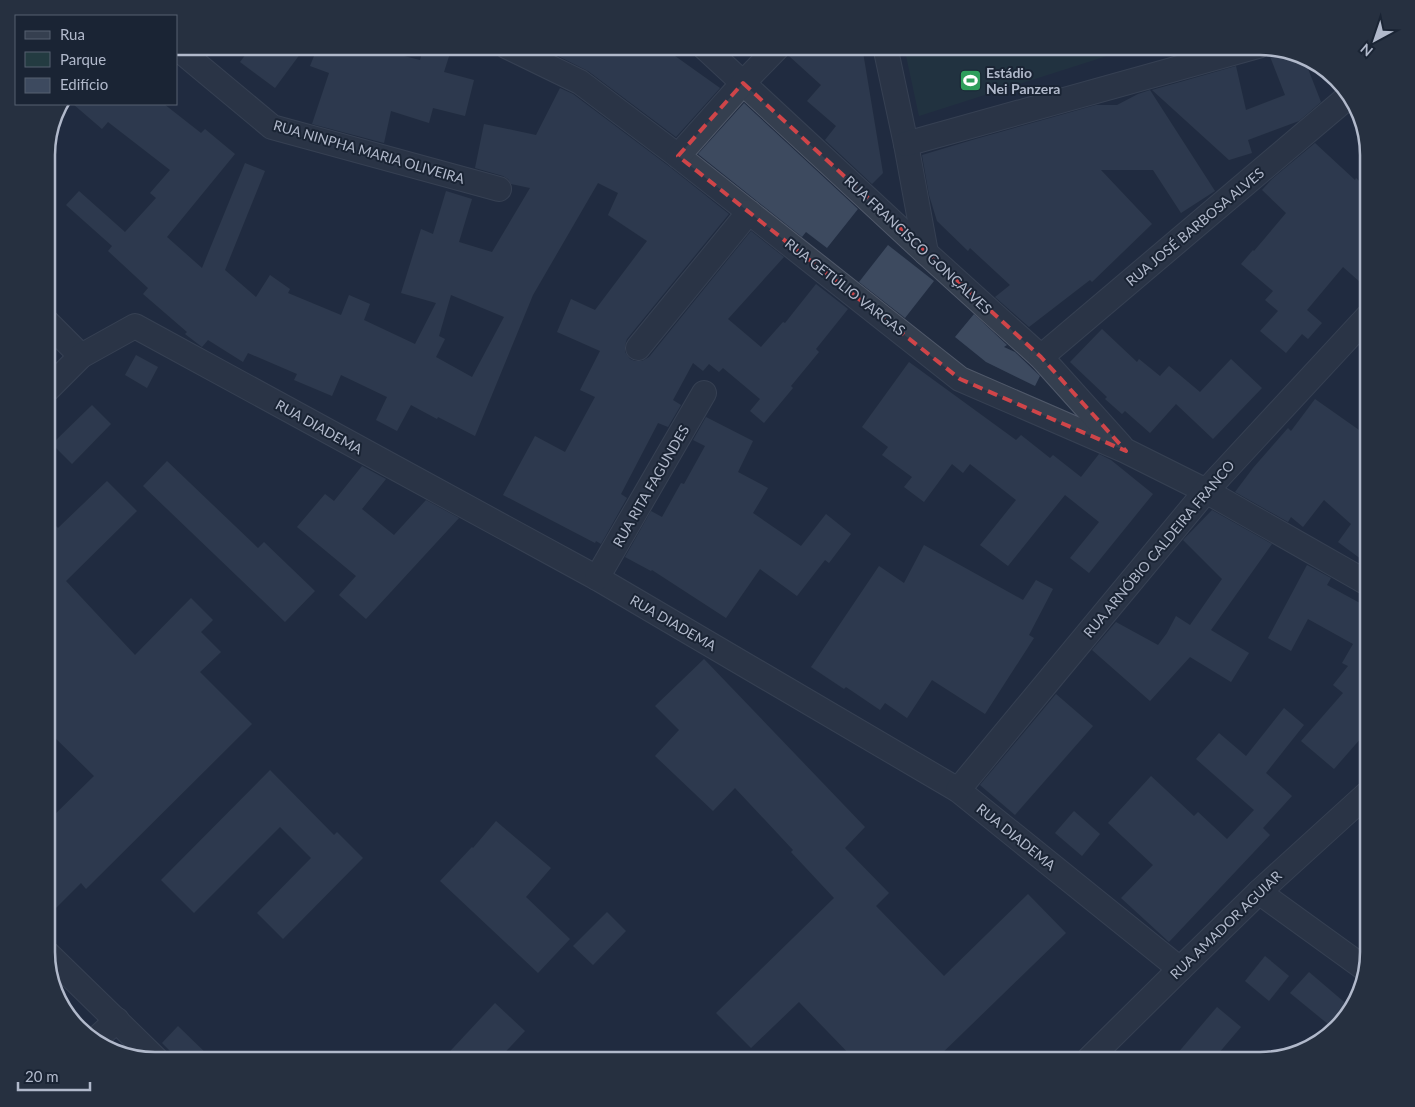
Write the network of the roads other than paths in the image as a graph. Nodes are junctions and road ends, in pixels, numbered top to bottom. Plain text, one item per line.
1 (186, 55) edge
2 (524, 55) edge
3 (713, 55) edge
4 (771, 55) edge
5 (887, 55) edge
6 (1226, 55) edge
7 (744, 83) junction
8 (1343, 100) edge
9 (906, 144) junction
10 (678, 156) junction
11 (498, 189) dead end
12 (749, 212) junction
13 (926, 253) junction
14 (1360, 325) edge
15 (55, 330) edge
16 (638, 348) dead end
17 (81, 356) junction
18 (1041, 357) junction
19 (55, 382) edge
20 (704, 393) dead end
21 (1126, 452) junction
22 (1206, 491) junction
23 (597, 578) junction
24 (1360, 579) edge
25 (958, 790) junction
26 (1360, 800) edge
27 (1259, 892) junction
28 (55, 961) edge
29 (1359, 964) edge
30 (1180, 968) junction
31 (116, 1020) junction
32 (100, 1035) edge
33 (148, 1051) edge
34 (1104, 1052) edge

1 - 11 street, RUA NINPHA MARIA OLIVEIRA
2 - 10 street, RUA GETÚLIO VARGAS
3 - 7 street, RUA FRANCISCO GONÇALVES
4 - 7 street
5 - 9 street
6 - 9 street
7 - 10 street
7 - 13 street, RUA FRANCISCO GONÇALVES
8 - 18 street, RUA JOSÉ BARBOSA ALVES
9 - 13 street
10 - 12 street, RUA GETÚLIO VARGAS
12 - 16 street
12 - 21 street, RUA GETÚLIO VARGAS
13 - 18 street, RUA FRANCISCO GONÇALVES
14 - 22 street, RUA ARNÓBIO CALDEIRA FRANCO
15 - 17 street
17 - 19 street
17 - 23 street, RUA DIADEMA
18 - 21 street, RUA FRANCISCO GONÇALVES
20 - 23 street, RUA RITA FAGUNDES
21 - 22 street, RUA GETÚLIO VARGAS
22 - 24 street, RUA GETÚLIO VARGAS
22 - 25 street, RUA ARNÓBIO CALDEIRA FRANCO
23 - 25 street, RUA DIADEMA
25 - 30 street, RUA DIADEMA
26 - 27 street, RUA AMADOR AGUIAR
27 - 29 street
27 - 30 street, RUA AMADOR AGUIAR
28 - 31 street
30 - 34 street, RUA AMADOR AGUIAR
31 - 32 street
31 - 33 street

